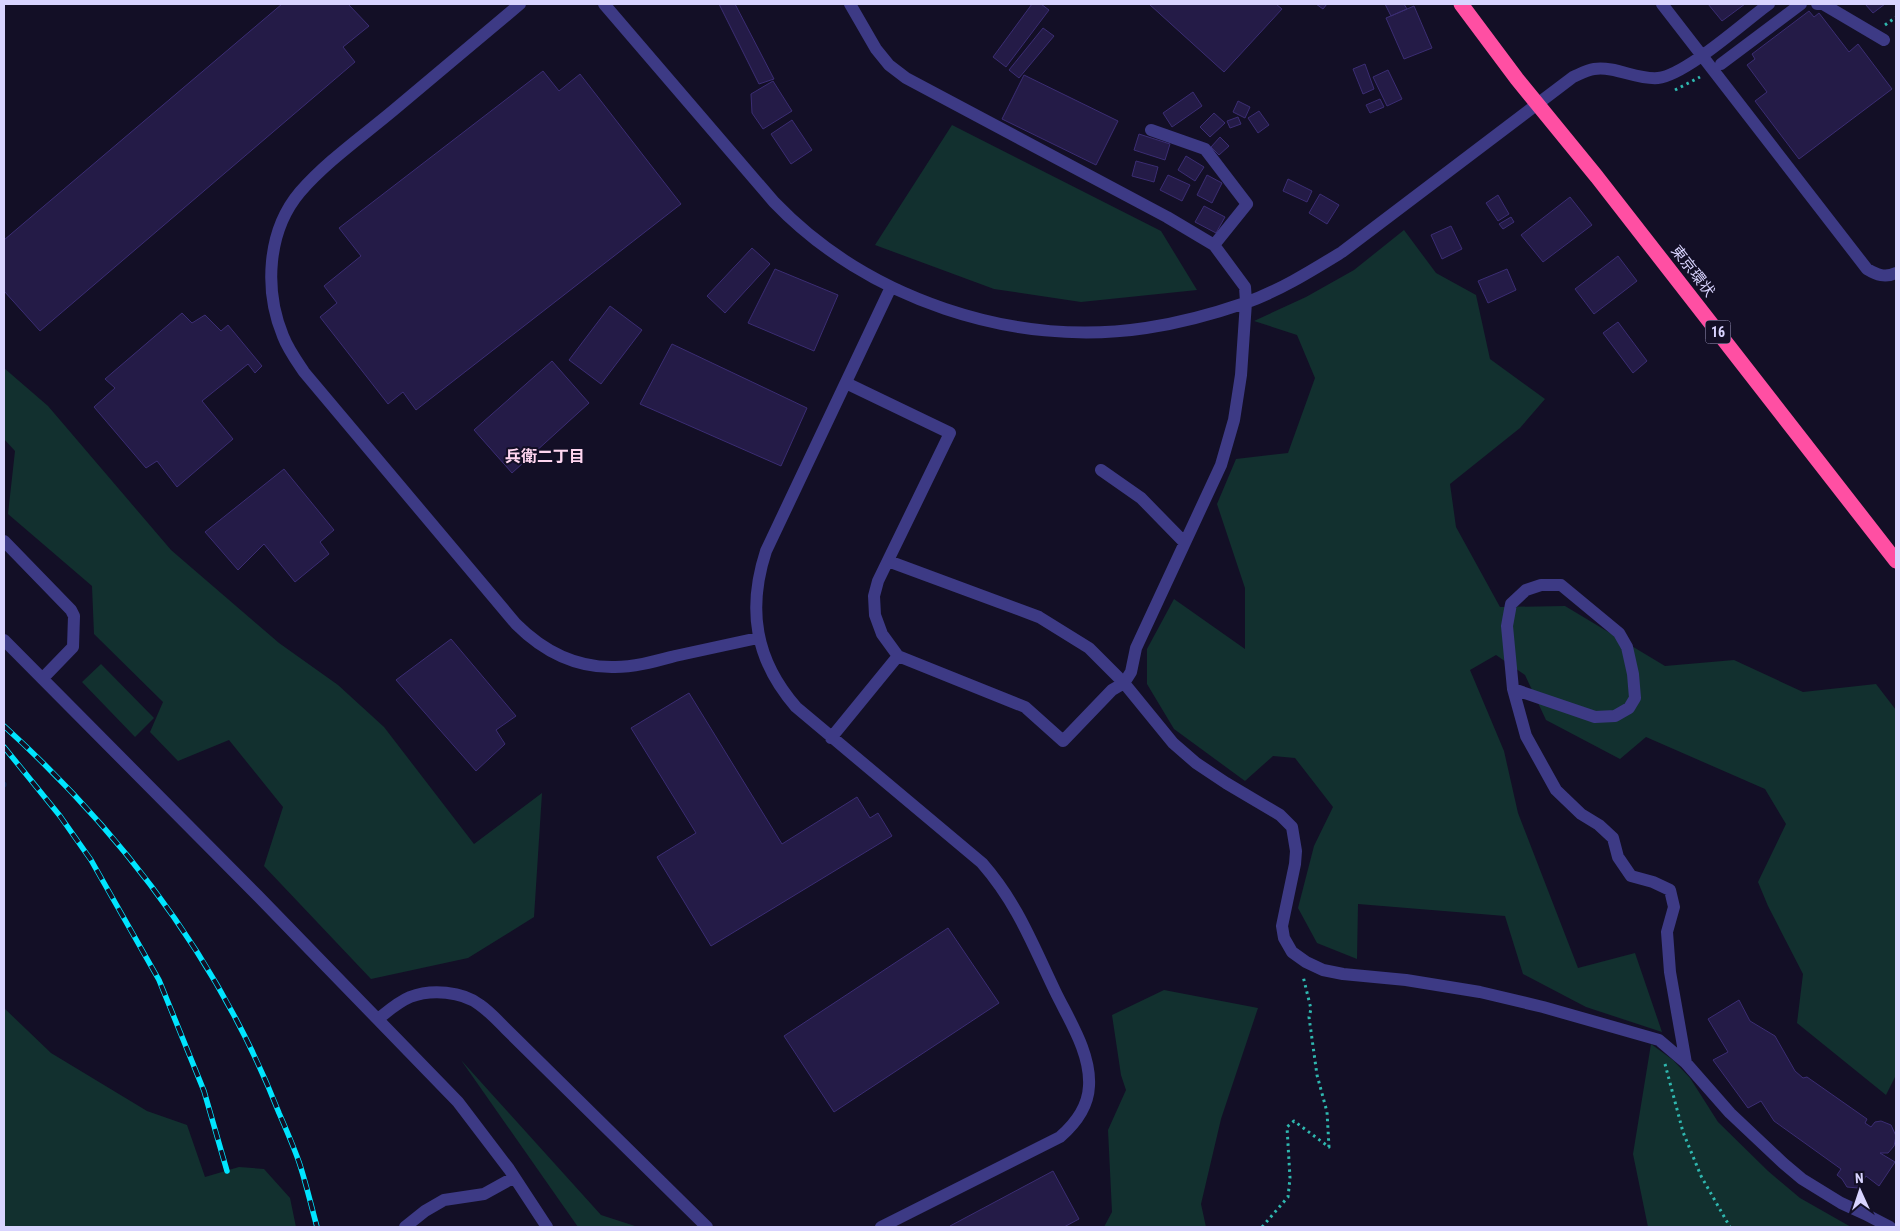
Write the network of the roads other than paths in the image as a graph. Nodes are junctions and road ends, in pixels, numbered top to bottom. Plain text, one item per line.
1 (520, 4) edge
2 (604, 4) edge
3 (850, 4) edge
4 (1461, 4) edge
5 (1662, 4) edge
6 (1768, 4) edge
7 (1801, 4) edge
8 (1817, 4) edge
9 (1884, 40) dead end
10 (1702, 56) junction
11 (1721, 64) dead end
12 (1537, 104) junction
13 (1150, 130) dead end
14 (1214, 246) junction
15 (1896, 273) edge
16 (891, 287) junction
17 (1246, 302) junction
18 (846, 383) junction
19 (1101, 470) dead end
20 (4, 541) edge
21 (1184, 542) junction
22 (888, 561) junction
23 (1896, 561) edge
24 (758, 638) junction
25 (4, 640) edge
26 (898, 656) junction
27 (43, 678) junction
28 (1124, 683) junction
29 (1513, 689) junction
30 (831, 738) junction
31 (378, 1019) junction
32 (1686, 1063) junction
33 (513, 1178) junction
34 (405, 1227) edge
35 (547, 1227) edge
36 (707, 1227) edge
37 (881, 1227) edge
38 (1890, 1227) edge

1 - 24 street
2 - 16 street
3 - 14 street
4 - 12 highway, 東京環状 / 16
5 - 10 street
6 - 10 street
7 - 11 street
8 - 9 street
10 - 12 street
10 - 15 street
12 - 17 street
12 - 23 highway, 東京環状 / 16
13 - 14 street
14 - 17 street
16 - 17 street
16 - 18 street
17 - 21 street
18 - 22 street
18 - 24 street
19 - 21 street
20 - 27 street
21 - 28 street
22 - 26 street
22 - 28 street
24 - 30 street
25 - 27 street
26 - 28 street
26 - 30 street
27 - 31 street
28 - 32 street
29 - 29 street
29 - 32 street
30 - 37 street
31 - 33 street
31 - 36 street
32 - 38 street
33 - 34 street
33 - 35 street

